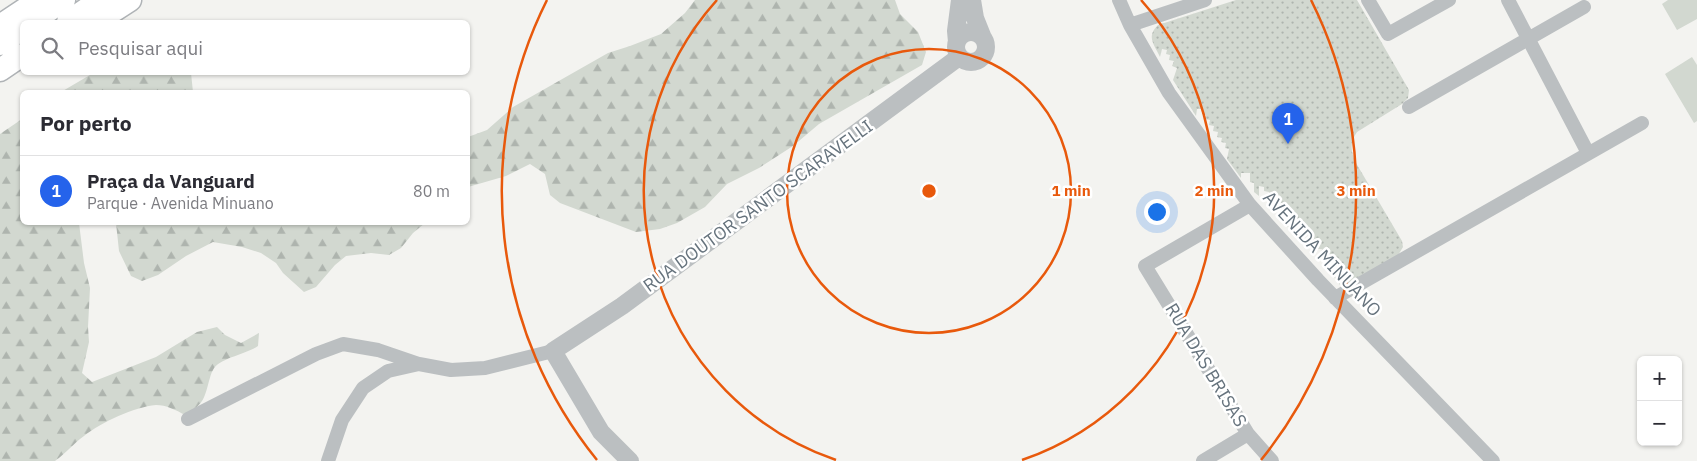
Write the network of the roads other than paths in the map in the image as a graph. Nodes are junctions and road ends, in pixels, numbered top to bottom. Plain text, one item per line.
1 (39, 0) edge
2 (64, 0) edge
3 (100, 0) edge
4 (130, 0) edge
5 (960, 0) edge
6 (972, 0) edge
7 (1119, 0) edge
8 (1205, 0) edge
9 (1368, 0) edge
10 (1449, 0) edge
11 (1508, 0) edge
12 (1584, 7) dead end
13 (35, 20) edge
14 (71, 20) edge
15 (99, 20) edge
16 (1130, 25) junction
17 (0, 26) edge
18 (20, 30) edge
19 (984, 38) junction
20 (1529, 38) junction
21 (0, 44) edge
22 (958, 49) junction
23 (20, 56) edge
24 (0, 70) edge
25 (20, 71) edge
26 (0, 86) edge
27 (1410, 107) dead end
28 (1642, 123) dead end
29 (1588, 153) junction
30 (1250, 205) junction
31 (1336, 298) junction
32 (553, 351) junction
33 (420, 364) junction
34 (188, 419) dead end
35 (1248, 434) junction
36 (1207, 460) edge
37 (328, 461) edge
38 (630, 461) edge
39 (1272, 461) edge
40 (1493, 461) edge

1 - 17 main road
2 - 13 main road
3 - 14 main road
4 - 15 main road
5 - 22 street
6 - 19 street
7 - 16 street, AVENIDA MINUANO
8 - 16 street
9 - 10 street
11 - 20 street
12 - 20 street
16 - 30 street, AVENIDA MINUANO
18 - 21 main road
19 - 22 street
19 - 22 street
20 - 27 street
20 - 29 street
22 - 32 street, RUA DOUTOR SANTO SCARAVELLI
23 - 24 main road
25 - 26 main road
28 - 29 street
29 - 31 street
30 - 31 street, AVENIDA MINUANO
30 - 35 street, RUA DAS BRISAS
31 - 40 street, AVENIDA MINUANO
32 - 33 street
32 - 38 street
33 - 34 street
33 - 37 street
35 - 36 street
35 - 39 street, RUA DAS BRISAS

